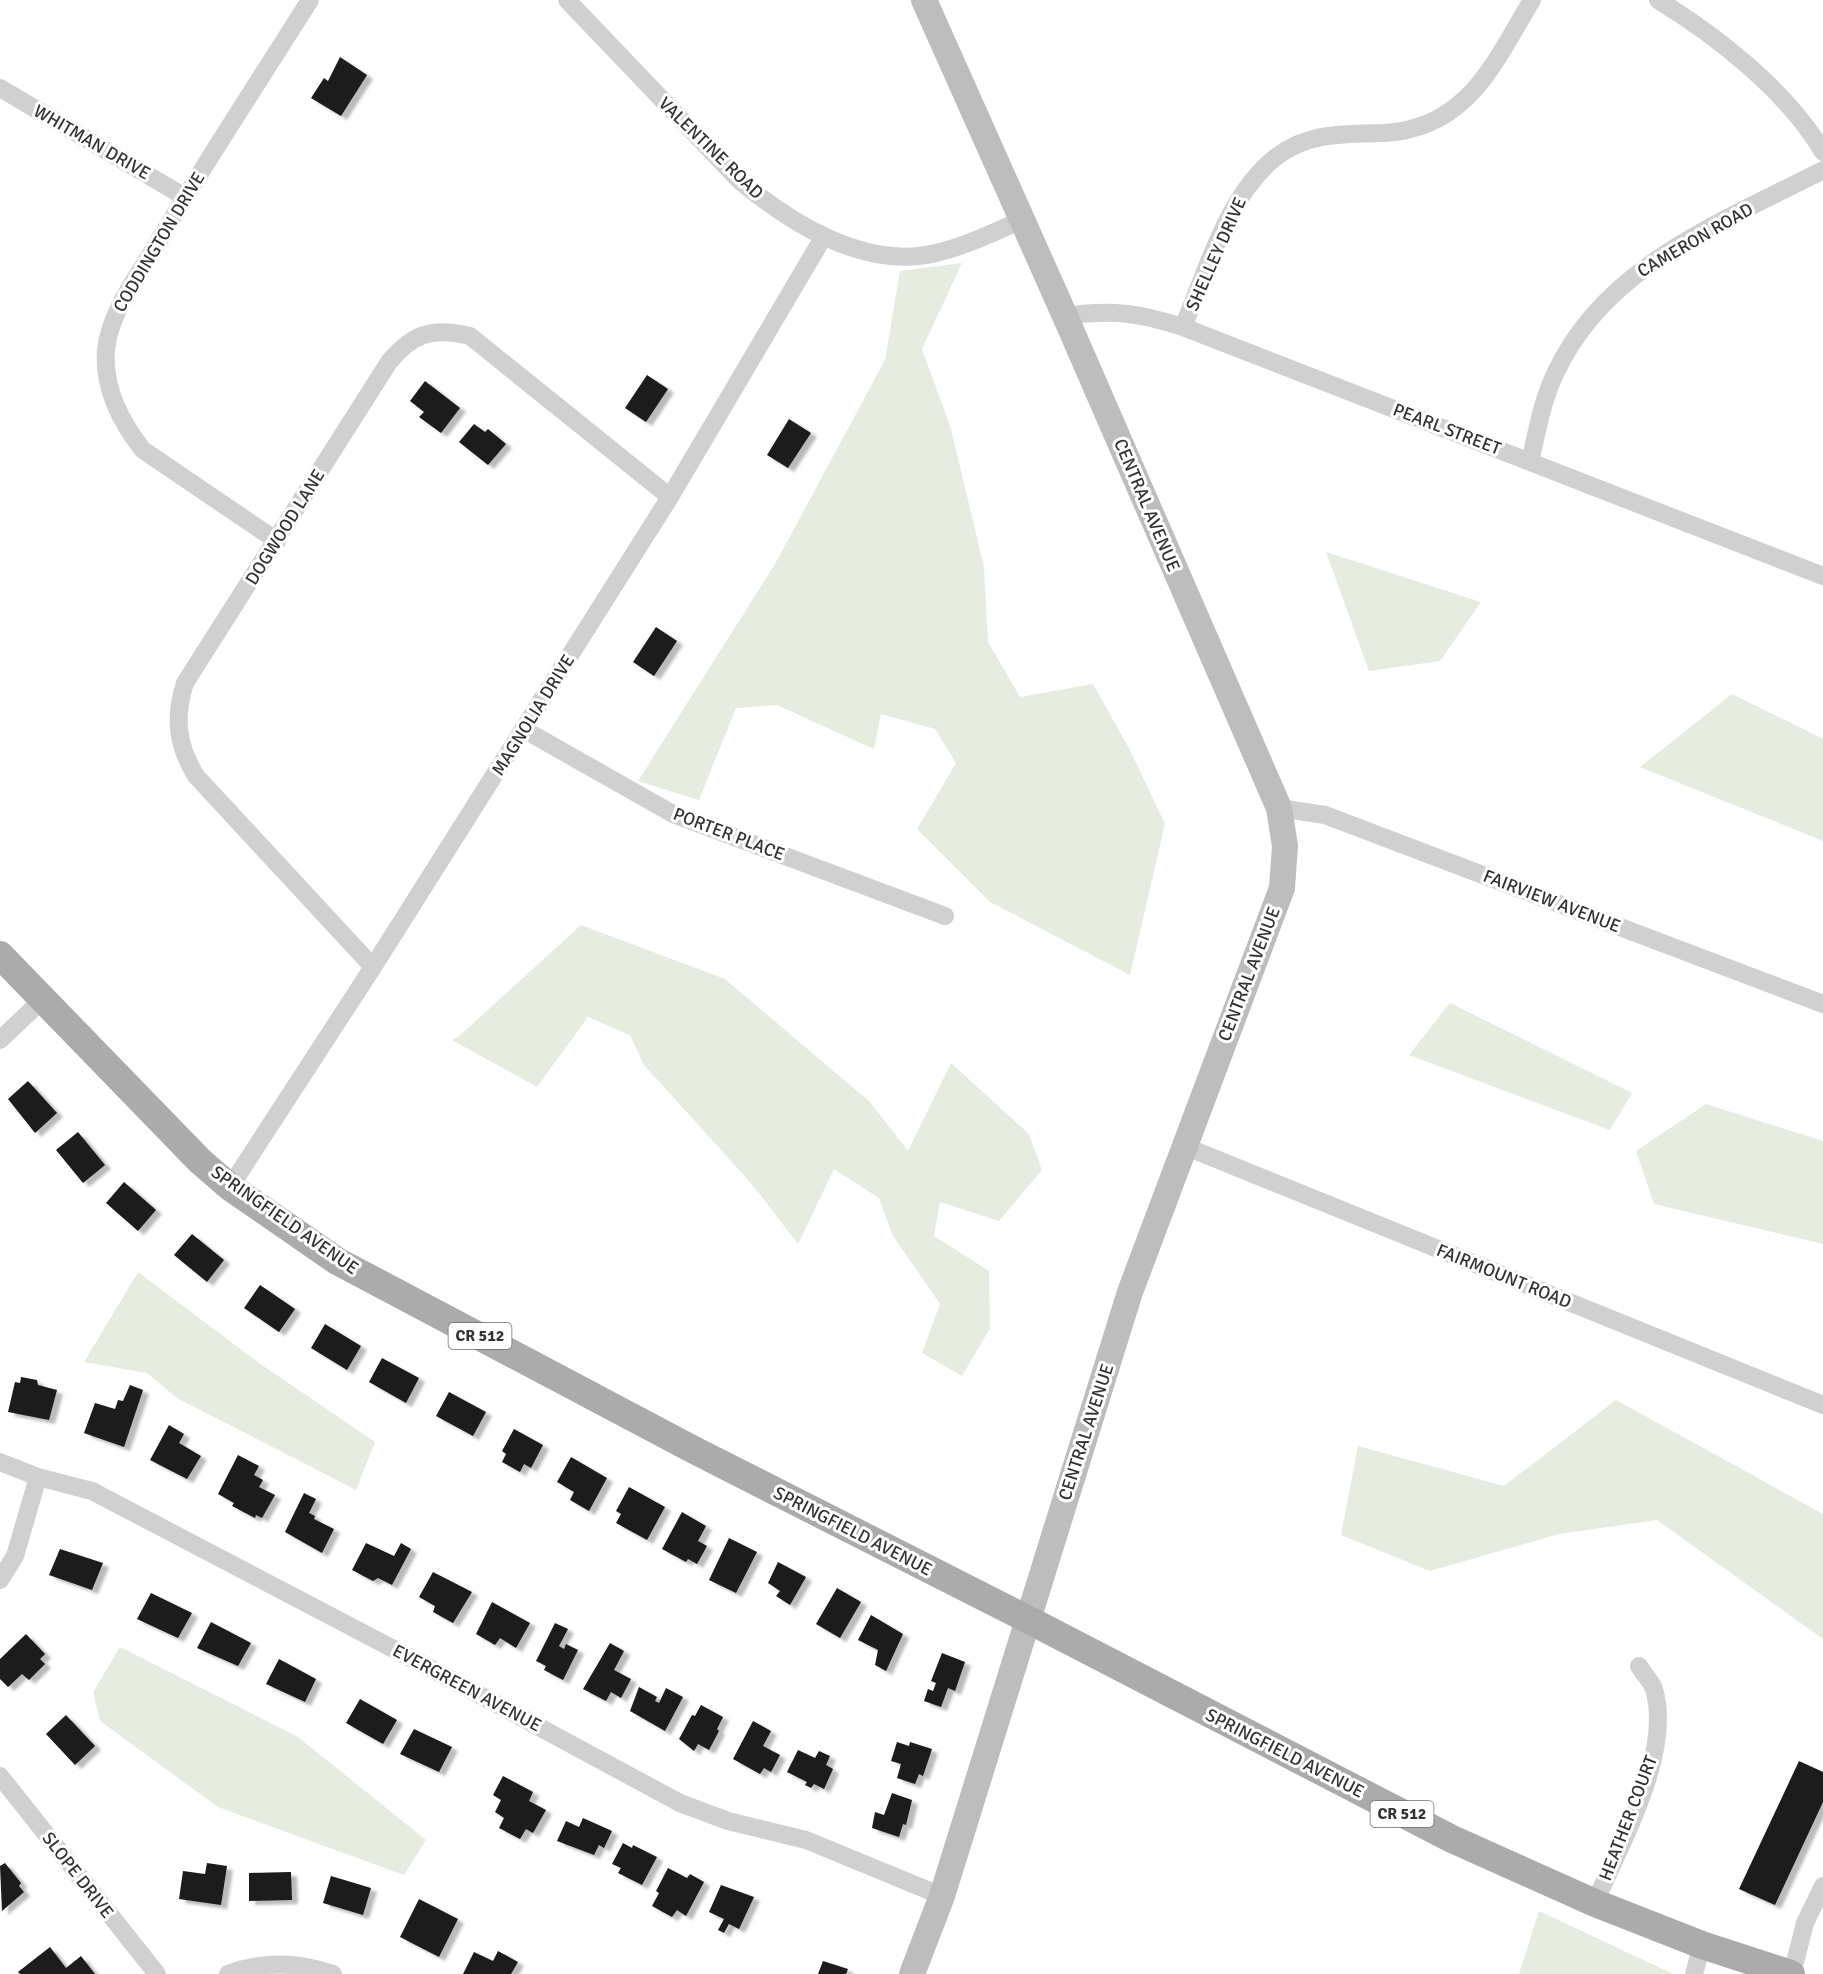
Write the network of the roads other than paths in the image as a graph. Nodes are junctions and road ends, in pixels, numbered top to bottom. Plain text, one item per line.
1 (310, 0) edge
2 (567, 0) edge
3 (924, 0) edge
4 (1532, 0) edge
5 (1658, 0) edge
6 (0, 88) edge
7 (1823, 152) edge
8 (1823, 170) edge
9 (185, 196) junction
10 (1022, 220) junction
11 (824, 236) junction
12 (1065, 316) junction
13 (1183, 327) junction
14 (1530, 462) junction
15 (670, 497) junction
16 (277, 541) junction
17 (1823, 576) edge
18 (524, 729) junction
19 (1279, 808) junction
20 (945, 916) dead end
21 (0, 955) edge
22 (373, 967) junction
23 (42, 1000) junction
24 (1823, 1004) edge
25 (0, 1040) edge
26 (1184, 1146) junction
27 (230, 1187) junction
28 (1823, 1405) edge
29 (0, 1462) edge
30 (38, 1477) junction
31 (0, 1580) edge
32 (1029, 1620) junction
33 (1639, 1666) dead end
34 (0, 1776) edge
35 (1823, 1886) edge
36 (942, 1896) junction
37 (1595, 1902) junction
38 (1702, 1945) junction
39 (157, 1974) edge
40 (228, 1974) edge
41 (333, 1974) edge
42 (912, 1974) edge
43 (1694, 1974) edge
44 (1791, 1974) edge

1 - 9 street, CODDINGTON DRIVE
2 - 11 street, VALENTINE ROAD
3 - 10 street, CENTRAL AVENUE
4 - 13 street, SHELLEY DRIVE
5 - 7 street
6 - 9 street, WHITMAN DRIVE
8 - 14 street, CAMERON ROAD
9 - 16 street, CODDINGTON DRIVE
10 - 11 street, VALENTINE ROAD
10 - 12 street, CENTRAL AVENUE
11 - 15 street, MAGNOLIA DRIVE
12 - 13 street, PEARL STREET
12 - 19 street, CENTRAL AVENUE
13 - 14 street, PEARL STREET
14 - 17 street, PEARL STREET
15 - 16 street, DOGWOOD LANE
15 - 18 street, MAGNOLIA DRIVE
16 - 22 street, DOGWOOD LANE
18 - 20 street, PORTER PLACE
18 - 22 street, MAGNOLIA DRIVE
19 - 24 street, FAIRVIEW AVENUE
19 - 26 street, CENTRAL AVENUE
21 - 23 main road, SPRINGFIELD AVENUE / CR 512
22 - 27 street, MAGNOLIA DRIVE
23 - 25 street
23 - 27 main road, SPRINGFIELD AVENUE / CR 512
26 - 28 street, FAIRMOUNT ROAD
26 - 32 street, CENTRAL AVENUE
27 - 32 main road, SPRINGFIELD AVENUE / CR 512
29 - 30 street, EVERGREEN AVENUE
30 - 31 street
30 - 36 street, EVERGREEN AVENUE
32 - 36 street, CENTRAL AVENUE
32 - 37 main road, SPRINGFIELD AVENUE / CR 512
33 - 37 street, HEATHER COURT
34 - 39 street, SLOPE DRIVE
35 - 44 street
36 - 42 street, CENTRAL AVENUE
37 - 38 main road, SPRINGFIELD AVENUE / CR 512
38 - 43 street
38 - 44 main road, SPRINGFIELD AVENUE / CR 512
40 - 41 street

